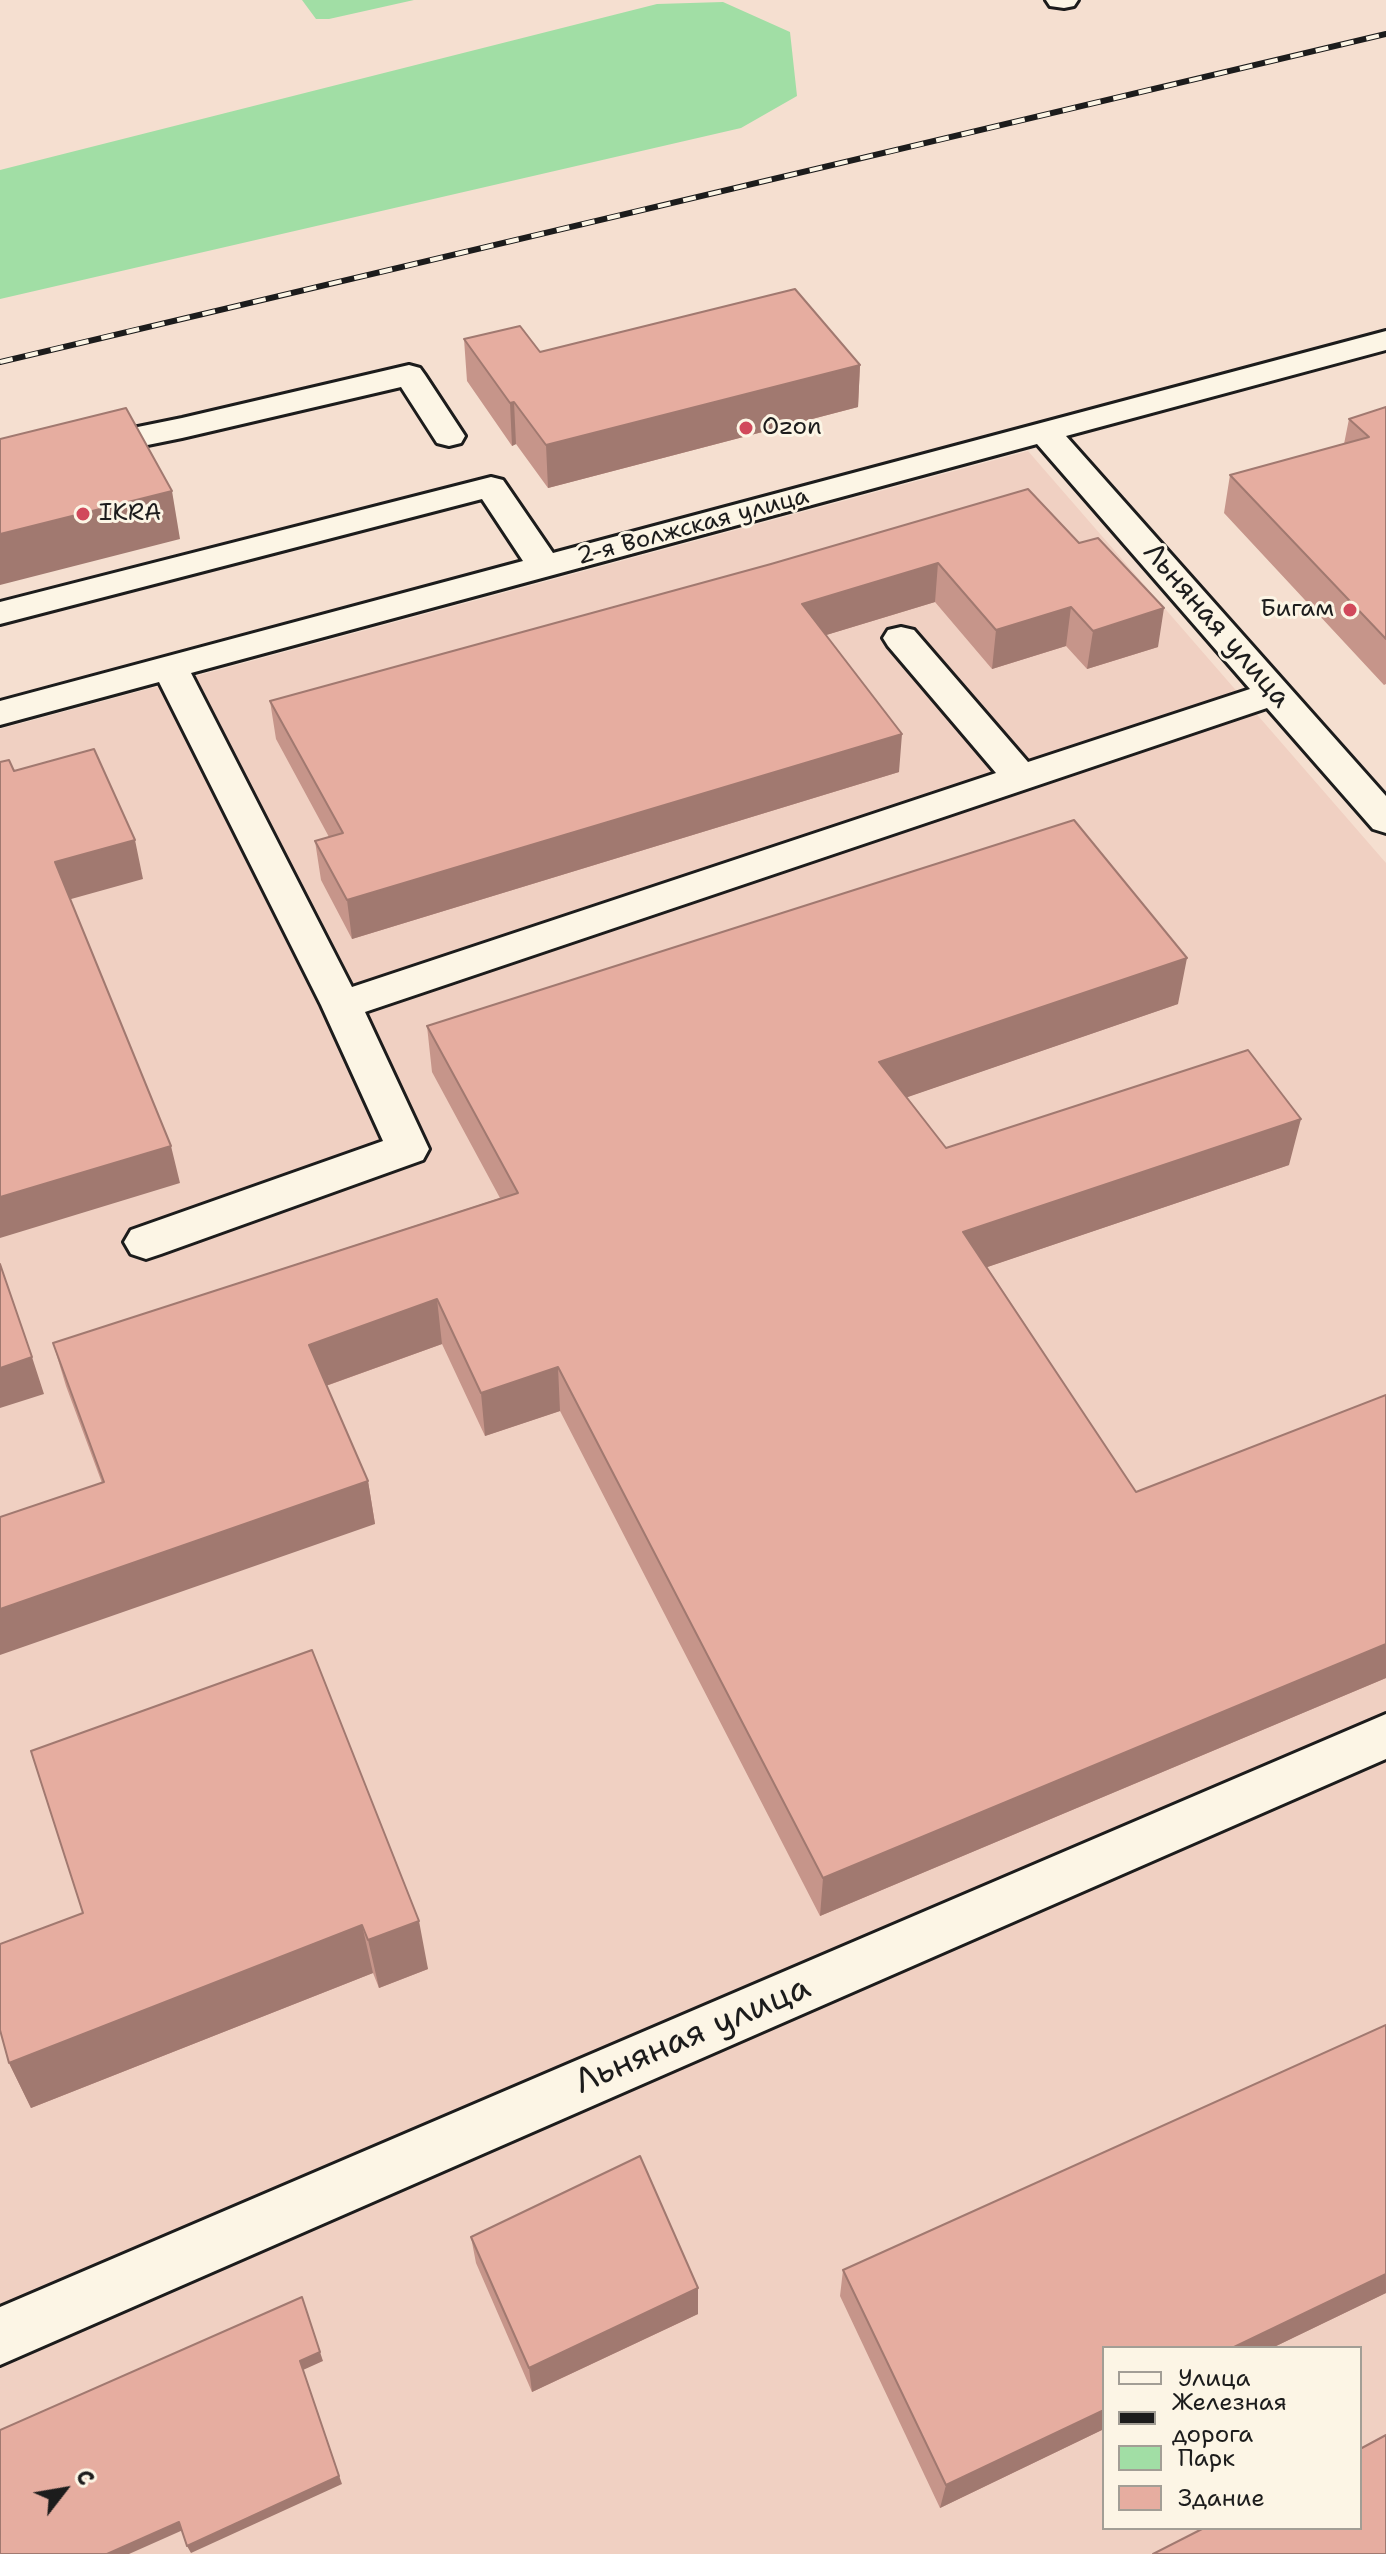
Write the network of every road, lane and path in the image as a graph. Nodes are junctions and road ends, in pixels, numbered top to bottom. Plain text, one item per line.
1 (1386, 340) edge
2 (1045, 433) junction
3 (449, 436) dead end
4 (0, 465) edge
5 (544, 566) junction
6 (0, 613) edge
7 (901, 638) dead end
8 (170, 667) junction
9 (1275, 693) junction
10 (0, 713) edge
11 (1020, 777) junction
12 (1386, 820) edge
13 (341, 1005) junction
14 (146, 1242) dead end
15 (1383, 1743) edge
16 (0, 2336) edge

1 - 2 street, 2-я Волжская улица
2 - 5 street, 2-я Волжская улица
2 - 9 street, Льняная улица
3 - 4 street
5 - 6 street
5 - 8 street, 2-я Волжская улица
7 - 11 street
8 - 10 street, 2-я Волжская улица
8 - 13 street
9 - 11 street
9 - 12 street, Льняная улица
11 - 13 street
13 - 14 street
15 - 16 street, Льняная улица

